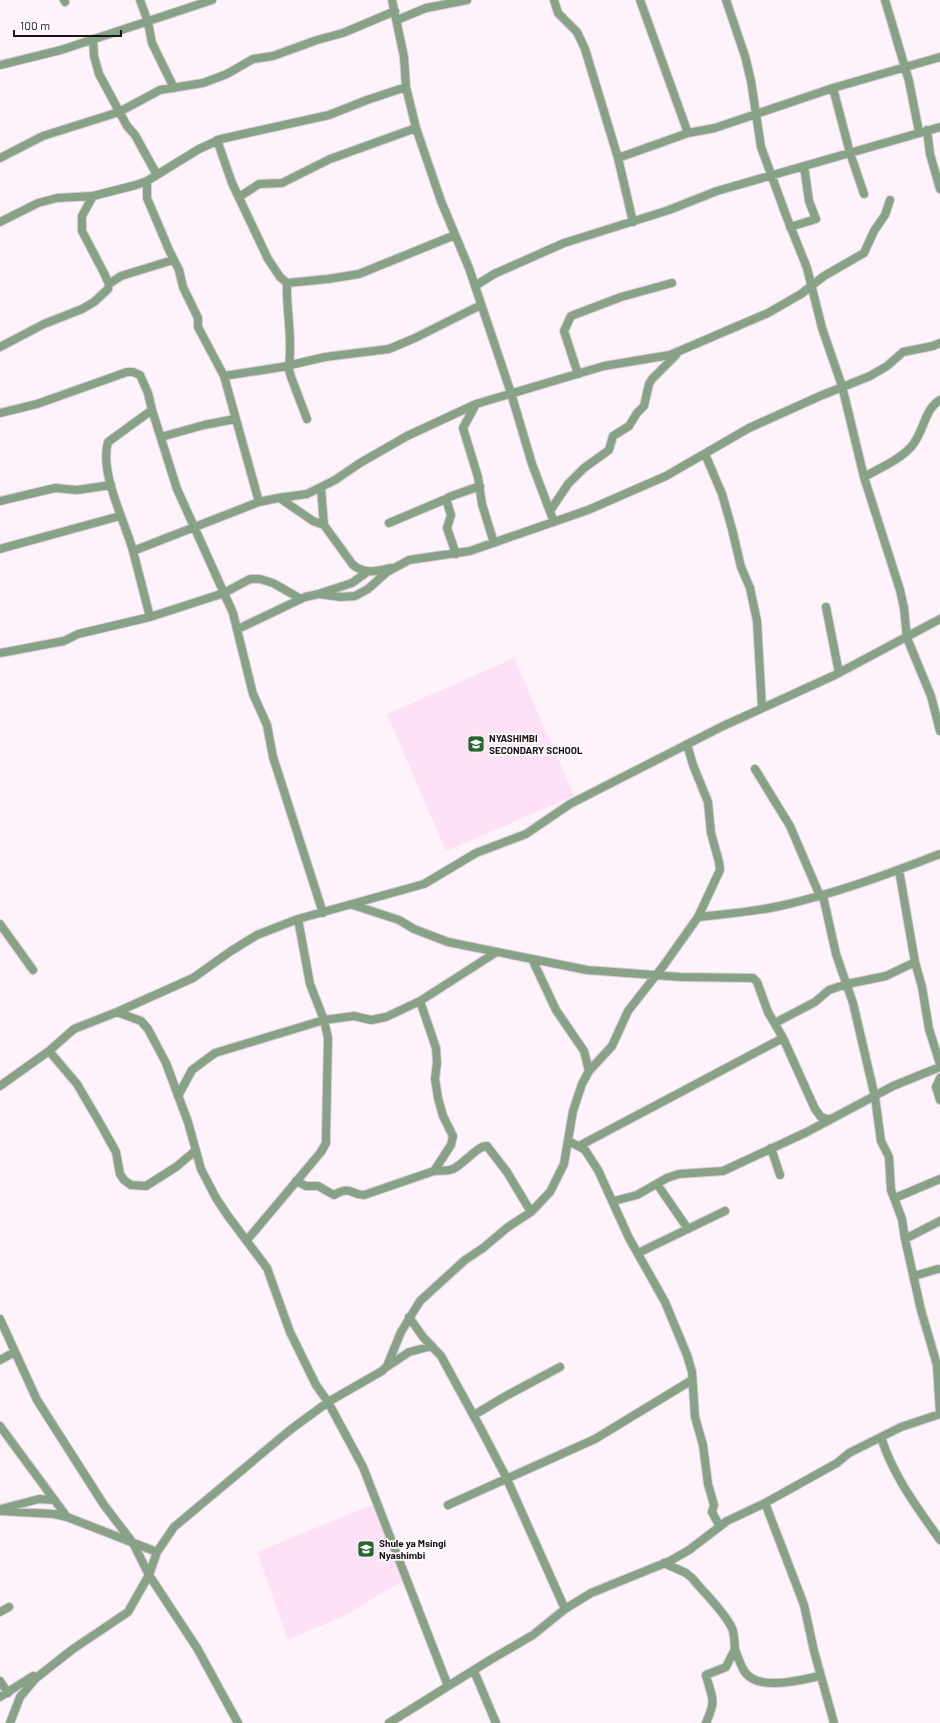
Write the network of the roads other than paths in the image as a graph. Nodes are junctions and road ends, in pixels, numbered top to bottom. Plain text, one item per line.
1 (140, 0) edge
2 (212, 0) edge
3 (392, 0) edge
4 (467, 0) edge
5 (554, 0) edge
6 (640, 0) edge
7 (726, 0) edge
8 (885, 0) edge
9 (395, 11) junction
10 (397, 20) junction
11 (148, 22) junction
12 (93, 39) junction
13 (940, 57) edge
14 (0, 65) edge
15 (905, 68) junction
16 (406, 87) junction
17 (174, 88) junction
18 (833, 88) junction
19 (119, 112) junction
20 (756, 114) junction
21 (940, 127) edge
22 (416, 128) junction
23 (923, 131) junction
24 (688, 133) junction
25 (217, 140) junction
26 (850, 153) junction
27 (0, 158) edge
28 (618, 158) junction
29 (804, 166) junction
30 (158, 174) junction
31 (771, 176) junction
32 (147, 181) junction
33 (940, 189) edge
34 (864, 194) dead end
35 (93, 196) junction
36 (239, 198) junction
37 (890, 200) dead end
38 (0, 222) edge
39 (633, 222) junction
40 (790, 227) junction
41 (456, 235) junction
42 (173, 260) junction
43 (287, 283) junction
44 (672, 283) dead end
45 (109, 284) junction
46 (811, 285) junction
47 (475, 286) junction
48 (481, 305) junction
49 (940, 343) edge
50 (0, 347) edge
51 (683, 350) junction
52 (289, 366) junction
53 (578, 374) junction
54 (224, 376) junction
55 (842, 386) junction
56 (511, 393) junction
57 (940, 400) edge
58 (476, 404) junction
59 (152, 410) junction
60 (0, 413) edge
61 (235, 419) junction
62 (307, 419) dead end
63 (161, 437) junction
64 (706, 454) junction
65 (864, 477) junction
66 (111, 485) junction
67 (480, 486) junction
68 (321, 488) junction
69 (281, 499) junction
70 (446, 499) junction
71 (0, 501) edge
72 (259, 502) junction
73 (550, 511) junction
74 (120, 516) junction
75 (554, 522) junction
76 (389, 523) dead end
77 (324, 524) junction
78 (194, 526) junction
79 (494, 543) junction
80 (0, 549) edge
81 (133, 551) junction
82 (456, 554) junction
83 (396, 567) junction
84 (368, 572) junction
85 (224, 593) junction
86 (319, 594) junction
87 (301, 599) junction
88 (826, 607) dead end
89 (150, 617) junction
90 (940, 619) edge
91 (238, 629) junction
92 (907, 638) junction
93 (0, 653) edge
94 (840, 673) junction
95 (762, 707) junction
96 (940, 731) edge
97 (687, 744) junction
98 (755, 769) dead end
99 (940, 854) edge
100 (899, 870) junction
101 (821, 896) junction
102 (352, 904) junction
103 (323, 914) junction
104 (698, 916) junction
105 (298, 919) junction
106 (0, 924) edge
107 (495, 953) junction
108 (532, 959) junction
109 (915, 962) junction
110 (33, 970) dead end
111 (657, 975) junction
112 (848, 984) junction
113 (420, 1001) junction
114 (117, 1012) junction
115 (324, 1020) junction
116 (775, 1022) junction
117 (783, 1038) junction
118 (49, 1051) junction
119 (940, 1064) edge
120 (940, 1067) edge
121 (589, 1071) junction
122 (940, 1078) edge
123 (0, 1086) edge
124 (178, 1096) junction
125 (874, 1097) junction
126 (940, 1100) edge
127 (830, 1120) junction
128 (569, 1141) junction
129 (579, 1146) junction
130 (771, 1148) junction
131 (195, 1151) junction
132 (434, 1171) junction
133 (780, 1176) dead end
134 (940, 1179) edge
135 (296, 1181) junction
136 (657, 1184) junction
137 (895, 1198) junction
138 (614, 1202) junction
139 (725, 1211) dead end
140 (531, 1212) junction
141 (940, 1221) edge
142 (688, 1229) junction
143 (247, 1240) junction
144 (904, 1240) junction
145 (638, 1253) junction
146 (938, 1269) dead end
147 (914, 1276) junction
148 (409, 1317) junction
149 (0, 1319) edge
150 (432, 1346) junction
151 (15, 1352) junction
152 (0, 1360) edge
153 (387, 1366) junction
154 (560, 1367) dead end
155 (692, 1380) junction
156 (328, 1402) junction
157 (940, 1414) edge
158 (474, 1415) junction
159 (0, 1426) edge
160 (881, 1437) junction
161 (506, 1477) junction
162 (54, 1500) junction
163 (765, 1503) junction
164 (448, 1505) dead end
165 (0, 1510) edge
166 (68, 1517) junction
167 (719, 1525) junction
168 (940, 1540) edge
169 (133, 1543) junction
170 (157, 1552) junction
171 (664, 1563) junction
172 (148, 1575) junction
173 (9, 1608) dead end
174 (565, 1609) junction
175 (0, 1612) edge
176 (735, 1649) junction
177 (474, 1671) junction
178 (33, 1676) dead end
179 (820, 1676) junction
180 (0, 1681) edge
181 (448, 1686) junction
182 (8, 1692) junction
183 (0, 1697) edge
184 (10, 1723) edge
185 (238, 1723) edge
186 (389, 1723) edge
187 (496, 1723) edge
188 (706, 1723) edge
189 (834, 1723) edge

1 - 11 street
2 - 11 street
3 - 9 street
4 - 10 street
5 - 28 street
6 - 24 street
7 - 20 street
8 - 15 street
9 - 10 street
9 - 17 street
10 - 16 street
11 - 12 street
11 - 17 street
12 - 14 street
12 - 19 street
13 - 15 street
15 - 18 street
15 - 23 street
16 - 22 street
16 - 25 street
17 - 19 street
18 - 20 street
18 - 26 street
19 - 27 street
19 - 30 street
20 - 24 street
20 - 31 street
21 - 23 street
22 - 36 street
22 - 41 street
23 - 26 street
23 - 33 street
24 - 28 street
25 - 30 street
25 - 36 street
26 - 29 street
26 - 34 street
28 - 39 street
29 - 31 street
29 - 40 street
30 - 32 street
31 - 39 street
31 - 40 street
32 - 35 street
32 - 42 street
35 - 38 street
35 - 45 street
36 - 43 street
37 - 46 street
39 - 47 street
40 - 46 street
41 - 43 street
41 - 47 street
42 - 45 street
42 - 54 street
43 - 52 street
44 - 53 street
45 - 50 street
46 - 51 street
46 - 55 street
47 - 48 street
48 - 52 street
48 - 56 street
49 - 55 street
51 - 53 street
51 - 73 street
52 - 54 street
52 - 62 street
53 - 56 street
54 - 61 street
55 - 64 street
55 - 65 street
56 - 58 street
56 - 73 street
57 - 65 street
58 - 67 street
58 - 68 street
59 - 60 street
59 - 63 street
59 - 66 street
61 - 63 street
61 - 72 street
63 - 78 street
64 - 75 street
64 - 95 street
65 - 92 street
66 - 71 street
66 - 74 street
67 - 70 street
67 - 79 street
68 - 69 street
68 - 77 street
69 - 72 street
69 - 77 street
70 - 76 street
70 - 82 street
72 - 78 street
73 - 75 street
74 - 80 street
74 - 81 street
75 - 79 street
77 - 84 street
78 - 81 street
78 - 85 street
79 - 82 street
81 - 89 street
82 - 83 street
83 - 84 street
83 - 86 street
84 - 86 street
85 - 87 street
85 - 89 street
85 - 91 street
86 - 87 street
87 - 91 street
88 - 94 street
89 - 93 street
90 - 92 street
91 - 103 street
92 - 94 street
92 - 96 street
94 - 95 street
95 - 97 street
97 - 102 street
97 - 104 street
98 - 101 street
99 - 100 street
100 - 101 street
100 - 109 street
101 - 104 street
101 - 112 street
102 - 103 street
102 - 107 street
103 - 105 street
104 - 111 street
105 - 114 street
105 - 115 street
106 - 110 street
107 - 108 street
107 - 113 street
108 - 111 street
108 - 121 street
109 - 112 street
109 - 119 street
111 - 116 street
111 - 121 street
112 - 116 street
112 - 125 street
113 - 115 street
113 - 132 street
114 - 118 street
114 - 124 street
115 - 124 street
115 - 135 street
116 - 117 street
117 - 127 street
117 - 129 street
118 - 123 street
118 - 131 street
120 - 125 street
121 - 128 street
122 - 126 street
124 - 131 street
125 - 127 street
125 - 137 street
127 - 130 street
128 - 129 street
128 - 140 street
129 - 138 street
130 - 133 street
130 - 136 street
131 - 143 street
132 - 135 street
132 - 140 street
134 - 137 street
135 - 143 street
136 - 138 street
136 - 142 street
137 - 144 street
138 - 145 street
139 - 142 street
140 - 148 street
141 - 144 street
142 - 145 street
143 - 156 street
144 - 147 street
145 - 155 street
146 - 147 street
147 - 157 street
148 - 150 street
148 - 153 street
149 - 151 street
150 - 153 street
150 - 158 street
151 - 152 street
151 - 169 street
153 - 156 street
154 - 158 street
155 - 161 street
155 - 167 street
156 - 170 street
156 - 181 street
157 - 160 street
158 - 161 street
159 - 162 street
160 - 163 street
160 - 168 street
161 - 164 street
161 - 174 street
162 - 165 street
162 - 166 street
163 - 167 street
163 - 179 street
165 - 166 street
166 - 169 street
167 - 171 street
169 - 170 street
169 - 172 street
170 - 172 street
171 - 174 street
171 - 176 street
172 - 184 street
172 - 185 street
173 - 175 street
174 - 177 street
176 - 179 street
176 - 188 street
177 - 181 street
177 - 187 street
178 - 182 street
179 - 189 street
180 - 182 street
181 - 186 street
182 - 183 street

